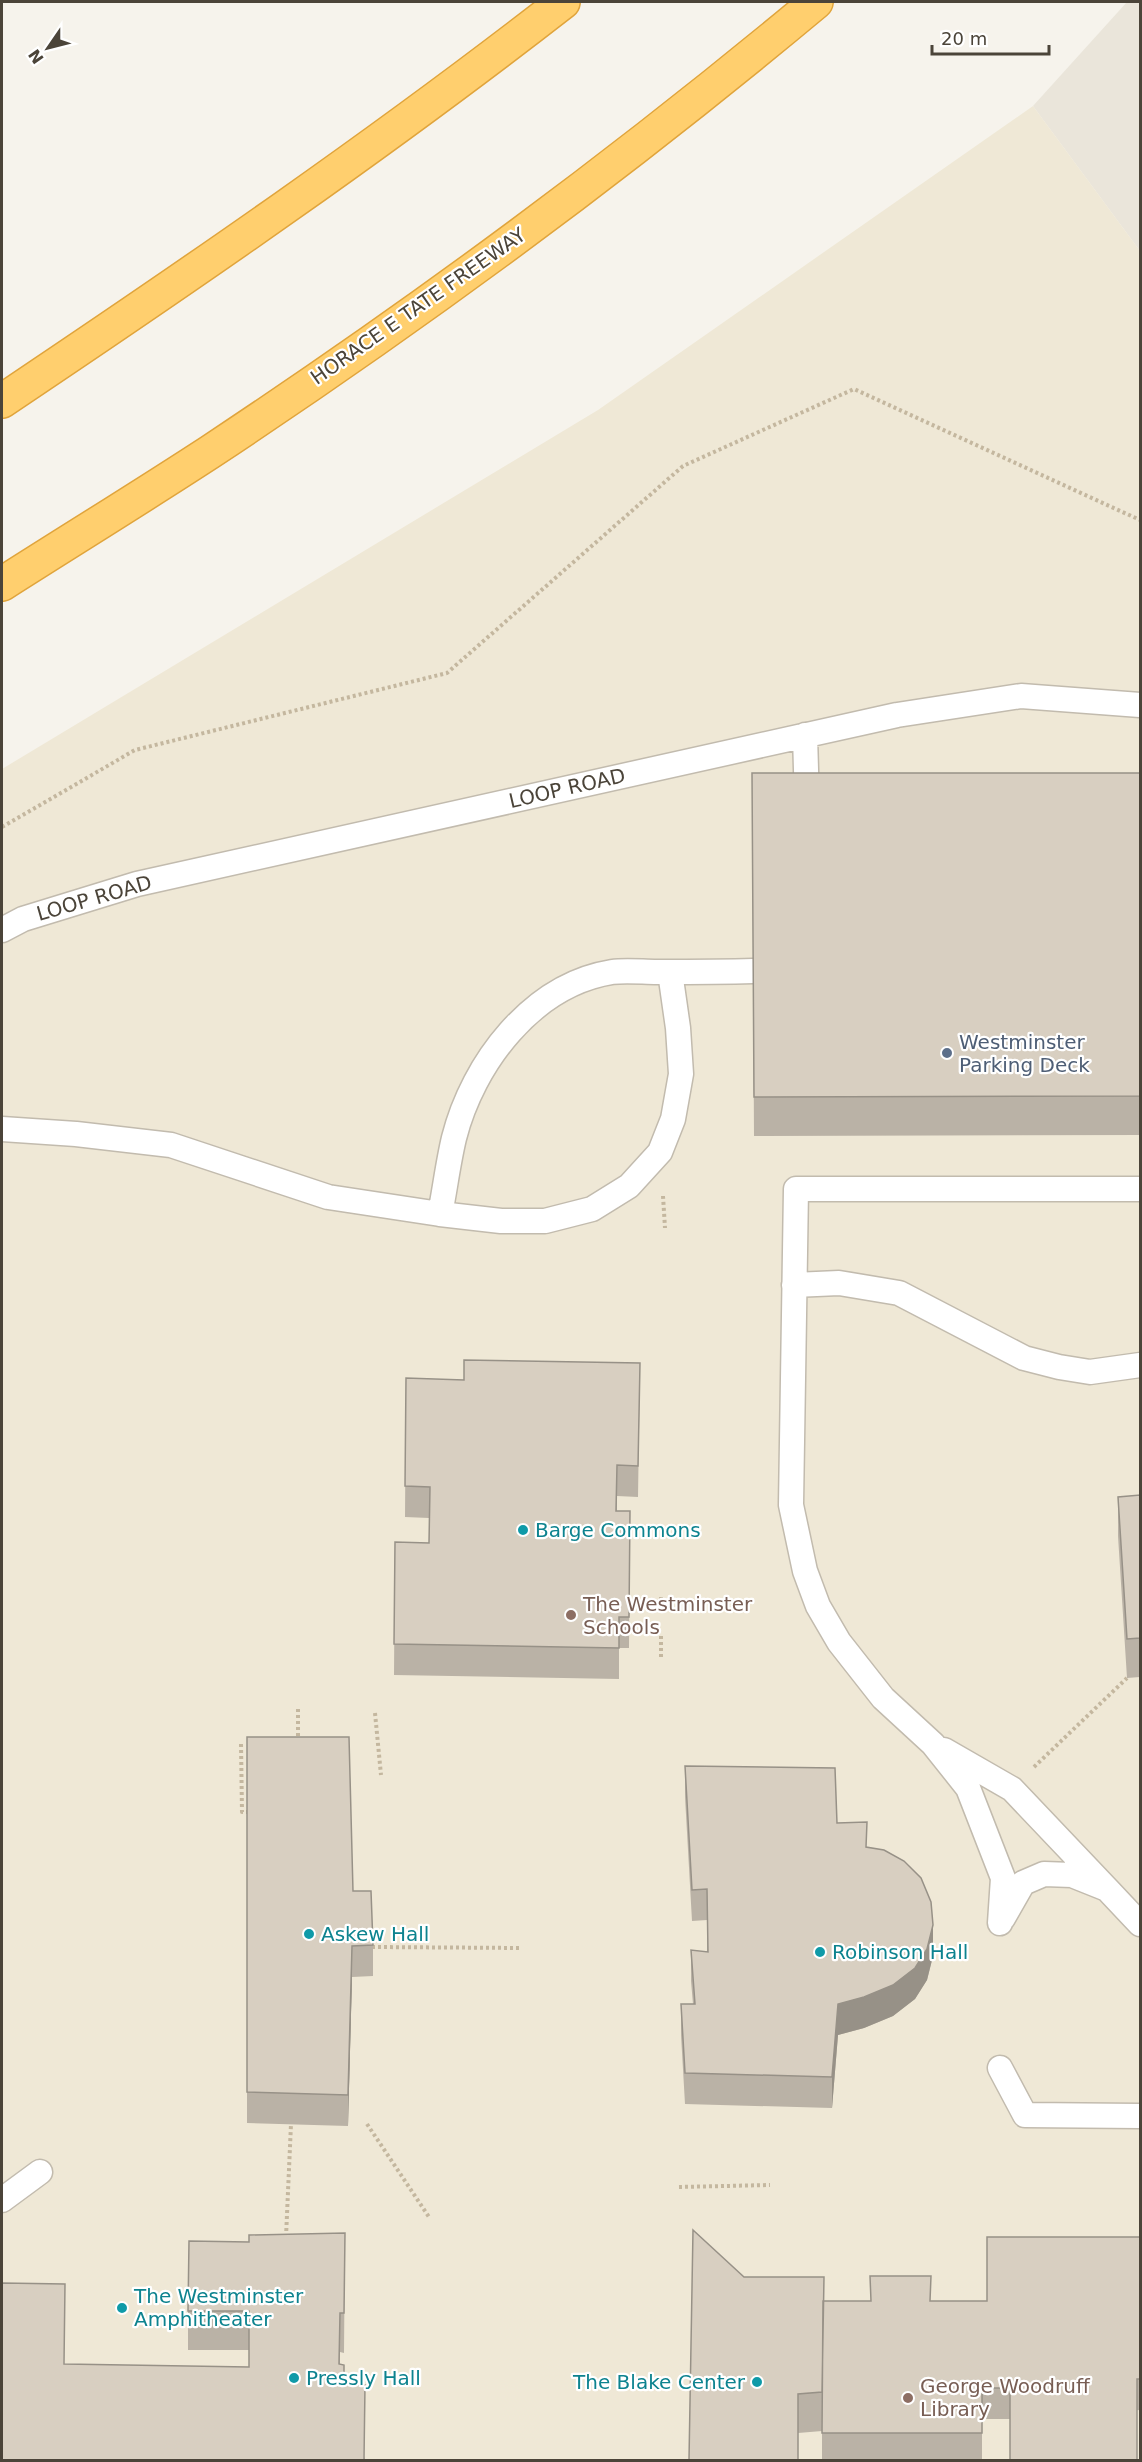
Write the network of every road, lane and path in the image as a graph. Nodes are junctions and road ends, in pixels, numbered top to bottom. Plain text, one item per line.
1 (563, 2) edge
2 (816, 2) edge
3 (2, 401) edge
4 (1140, 520) edge
5 (2, 584) edge
6 (1140, 705) edge
7 (805, 735) junction
8 (807, 812) edge
9 (2, 827) edge
10 (2, 930) edge
11 (753, 971) edge
12 (670, 972) junction
13 (2, 1129) edge
14 (1140, 1189) edge
15 (440, 1214) junction
16 (794, 1285) junction
17 (1140, 1365) edge
18 (661, 1597) dead end
19 (661, 1613) dead end
20 (661, 1636) dead end
21 (661, 1658) dead end
22 (1127, 1678) dead end
23 (298, 1709) dead end
24 (375, 1713) dead end
25 (241, 1744) dead end
26 (933, 1744) junction
27 (298, 1745) edge
28 (1033, 1767) dead end
29 (381, 1776) dead end
30 (248, 1812) edge
31 (1107, 1890) junction
32 (1140, 1924) edge
33 (372, 1947) edge
34 (521, 1948) dead end
35 (1000, 2068) dead end
36 (1140, 2116) edge
37 (291, 2124) dead end
38 (368, 2124) dead end
39 (40, 2172) dead end
40 (770, 2186) dead end
41 (680, 2187) dead end
42 (2, 2200) edge
43 (429, 2217) dead end
44 (286, 2243) edge

1 - 3 highway
2 - 5 highway, HORACE E TATE FREEWAY
4 - 9 path
6 - 7 lane, LOOP ROAD
7 - 8 lane
7 - 10 lane, LOOP ROAD
11 - 12 lane
12 - 15 lane
12 - 15 lane
13 - 15 lane
14 - 16 lane
16 - 17 lane
16 - 26 lane
18 - 19 path
20 - 21 path
22 - 28 path
23 - 27 path
24 - 29 path
25 - 30 path
26 - 31 lane
26 - 31 lane
31 - 32 lane
33 - 34 path
35 - 36 lane
37 - 44 path
38 - 43 path
39 - 42 lane
40 - 41 path

